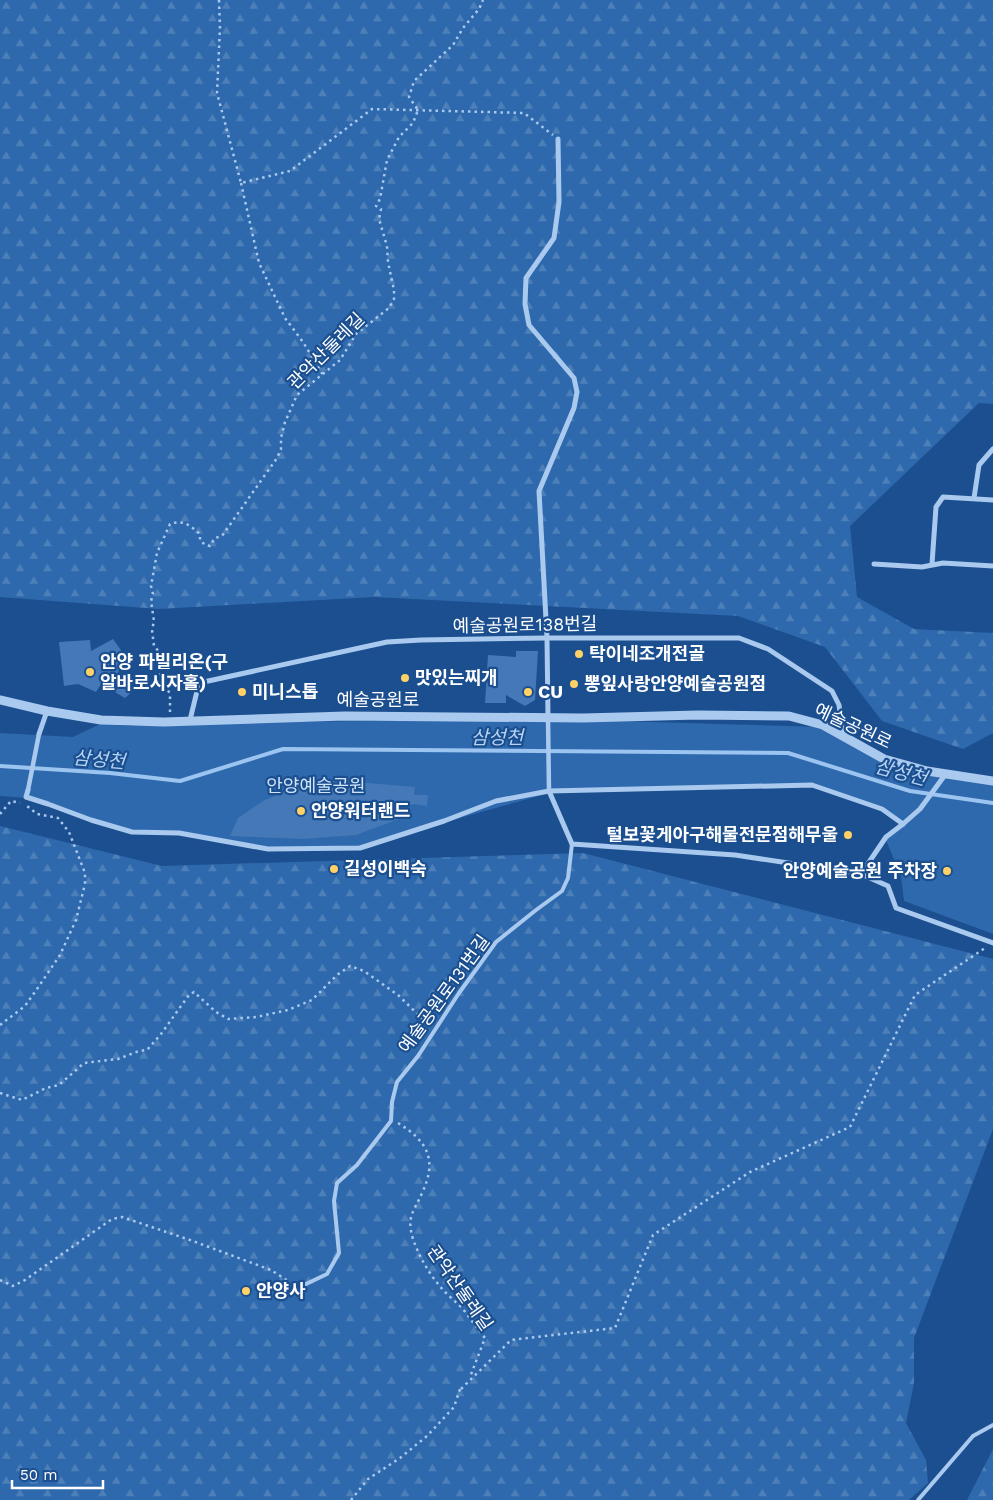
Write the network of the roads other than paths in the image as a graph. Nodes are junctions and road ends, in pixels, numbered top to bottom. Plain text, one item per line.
1 (558, 139) road end
2 (993, 448) edge
3 (974, 498) junction
4 (993, 500) edge
5 (874, 564) dead end
6 (932, 564) junction
7 (993, 566) edge
8 (547, 638) junction
9 (0, 700) edge
10 (47, 711) junction
11 (548, 717) junction
12 (190, 720) junction
13 (39, 734) joint
14 (843, 737) junction
15 (945, 775) junction
16 (993, 781) edge
17 (28, 790) joint
18 (549, 791) junction
19 (903, 824) junction
20 (572, 844) junction
21 (861, 874) junction
22 (992, 943) edge
23 (294, 1285) road end
24 (993, 1425) edge
25 (918, 1500) edge

1 - 8 street
2 - 3 street
3 - 4 street
3 - 6 street
5 - 6 street
6 - 7 street
8 - 11 street
8 - 12 street, 예술공원로138번길
8 - 14 street, 예술공원로138번길
9 - 10 street, 예술공원로
10 - 12 street, 예술공원로
10 - 13 street
11 - 12 street, 예술공원로
11 - 14 street, 예술공원로
11 - 18 street
13 - 17 street
14 - 15 street, 예술공원로
15 - 16 street, 예술공원로
15 - 19 street
17 - 18 street
18 - 19 street
18 - 20 street
19 - 21 street
20 - 21 street
20 - 23 lane, 예술공원로131번길
21 - 22 street
24 - 25 lane

